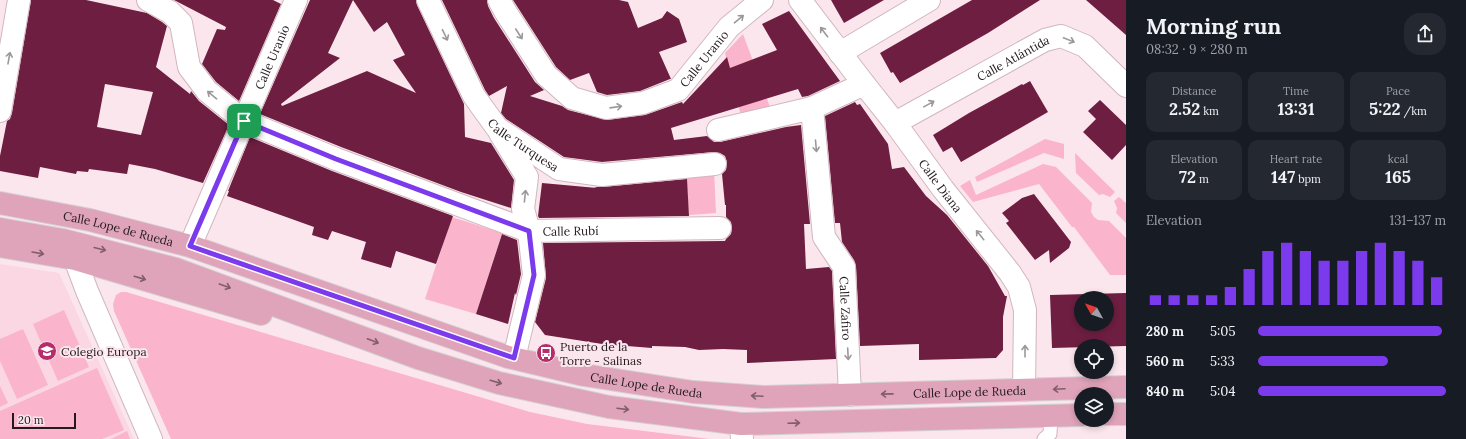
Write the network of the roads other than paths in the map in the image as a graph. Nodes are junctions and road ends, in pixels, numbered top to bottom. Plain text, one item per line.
1 (19, 0) edge
2 (148, 0) edge
3 (296, 0) edge
4 (428, 0) edge
5 (499, 0) edge
6 (762, 0) edge
7 (800, 0) edge
8 (929, 0) edge
9 (840, 53) junction
10 (864, 84) junction
11 (1126, 86) edge
12 (1, 102) edge
13 (812, 108) junction
14 (244, 121) junction
15 (895, 123) junction
16 (497, 128) junction
17 (718, 130) dead end
18 (715, 164) dead end
19 (0, 203) edge
20 (33, 209) junction
21 (720, 228) dead end
22 (0, 229) edge
23 (529, 231) junction
24 (63, 240) junction
25 (0, 246) edge
26 (190, 246) junction
27 (75, 259) junction
28 (336, 327) junction
29 (514, 358) junction
30 (1126, 387) edge
31 (1024, 390) junction
32 (850, 395) junction
33 (1114, 414) edge
34 (1126, 414) edge
35 (1074, 419) edge
36 (741, 432) edge
37 (1050, 432) edge
38 (151, 439) edge

12 -> 1 street
14 -> 2 street, Calle Rubí
3 - 14 street, Calle Uranio
4 -> 16 street, Calle Turquesa
5 -> 6 street, Calle Uranio
9 -> 7 street, Calle Diana
8 - 9 street
9 - 10 street, Calle Diana
10 - 13 street
10 - 15 street, Calle Diana
15 -> 11 street, Calle Atlántida
13 - 17 street
13 -> 32 street, Calle Zafiro
14 - 23 street, Calle Rubí
14 - 26 street, Calle Uranio
31 -> 15 street, Calle Diana
16 - 18 street, Calle Turquesa
23 -> 16 street
19 - 20 main road, Calle Lope de Rueda
20 - 24 main road
20 - 26 main road, Calle Lope de Rueda
21 - 23 street, Calle Rubí
22 - 24 main road, Calle Lope de Rueda
23 - 29 street
24 - 27 main road
24 -> 28 main road, Calle Lope de Rueda
25 -> 27 main road, Calle Lope de Rueda
26 - 29 main road, Calle Lope de Rueda
27 -> 28 main road, Calle Lope de Rueda
27 - 38 street
28 -> 36 main road, Calle Lope de Rueda
32 -> 29 main road, Calle Lope de Rueda
30 -> 31 main road, Calle Lope de Rueda
31 -> 32 main road, Calle Lope de Rueda
33 - 34 main road
35 - 37 main road, Calle Lope de Rueda
36 -> 37 main road, Calle Lope de Rueda

